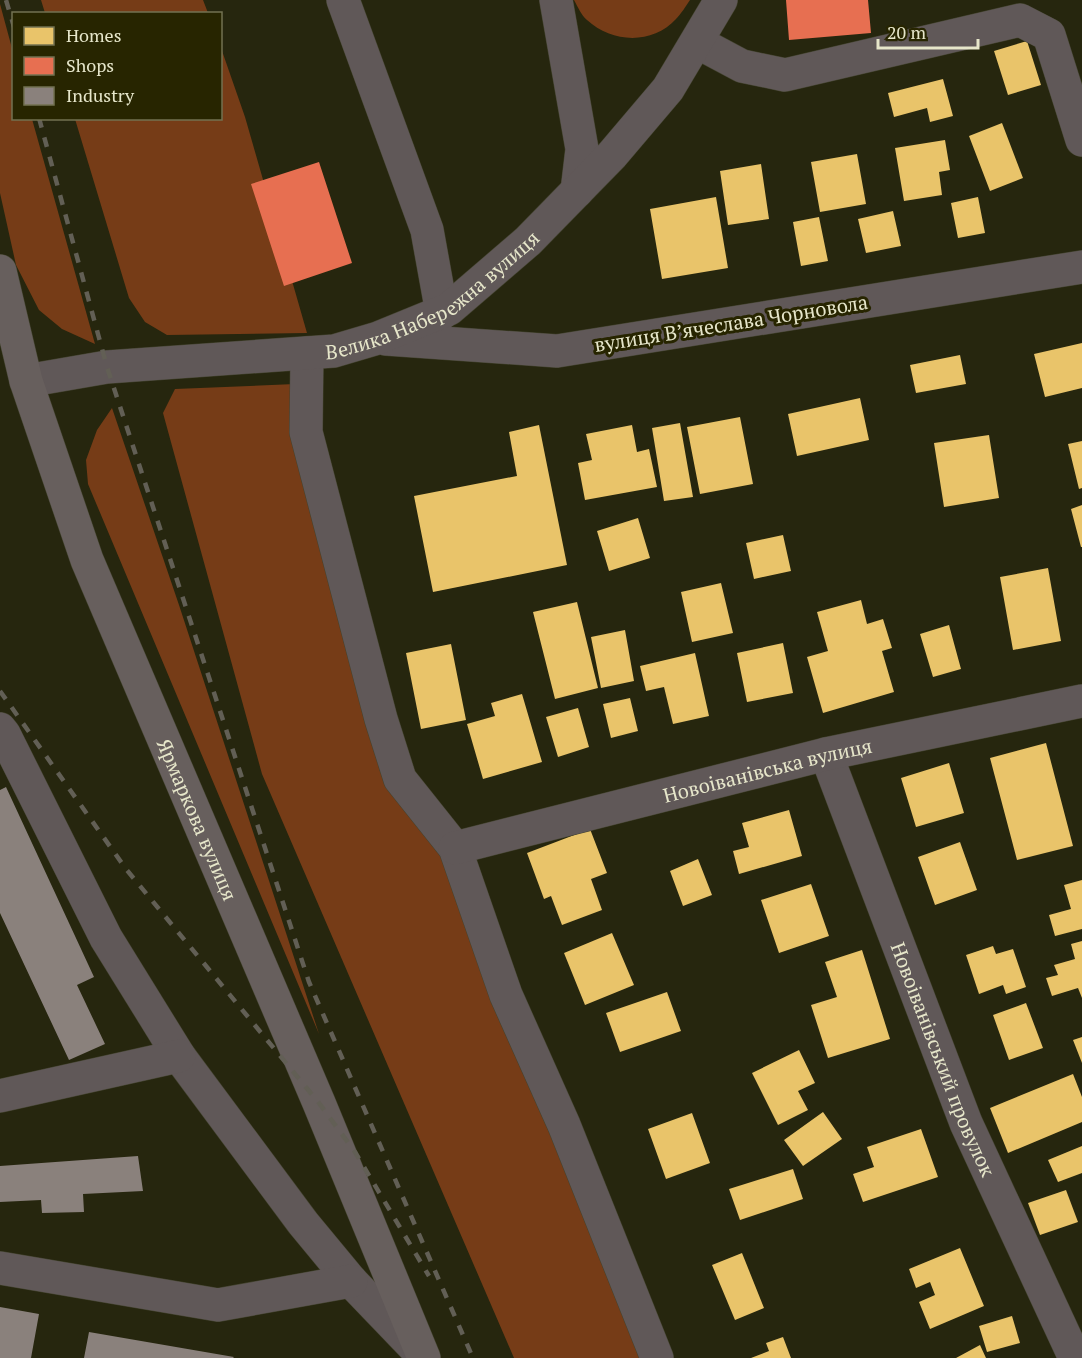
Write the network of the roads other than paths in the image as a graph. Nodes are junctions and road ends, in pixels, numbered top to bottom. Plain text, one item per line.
1 (343, 0) edge
2 (556, 0) edge
3 (721, 0) edge
4 (697, 42) junction
5 (1082, 140) edge
6 (577, 191) junction
7 (1082, 267) edge
8 (0, 271) edge
9 (442, 313) junction
10 (378, 339) junction
11 (307, 353) junction
12 (26, 381) junction
13 (1082, 701) edge
14 (0, 729) edge
15 (826, 754) junction
16 (455, 848) junction
17 (179, 1056) junction
18 (0, 1096) edge
19 (0, 1268) edge
20 (351, 1281) junction
21 (424, 1357) edge
22 (657, 1358) edge
23 (1075, 1358) edge

1 - 9 street
2 - 6 street
3 - 4 street, Велика Набережна вулиця
4 - 5 street
4 - 6 street, Велика Набережна вулиця
6 - 9 street, Велика Набережна вулиця
7 - 10 street, вулиця Вʼячеслава Чорновола
8 - 12 main road, Ярмаркова вулиця
9 - 10 street, Велика Набережна вулиця
10 - 11 street, Велика Набережна вулиця
11 - 12 street, Велика Набережна вулиця
11 - 16 street
12 - 21 main road, Ярмаркова вулиця
13 - 15 street, Новоіванівська вулиця
14 - 17 street
15 - 16 street, Новоіванівська вулиця
15 - 23 street, Новоіванівський провулок
16 - 22 street
17 - 18 street
17 - 20 street
19 - 20 street
20 - 21 street

